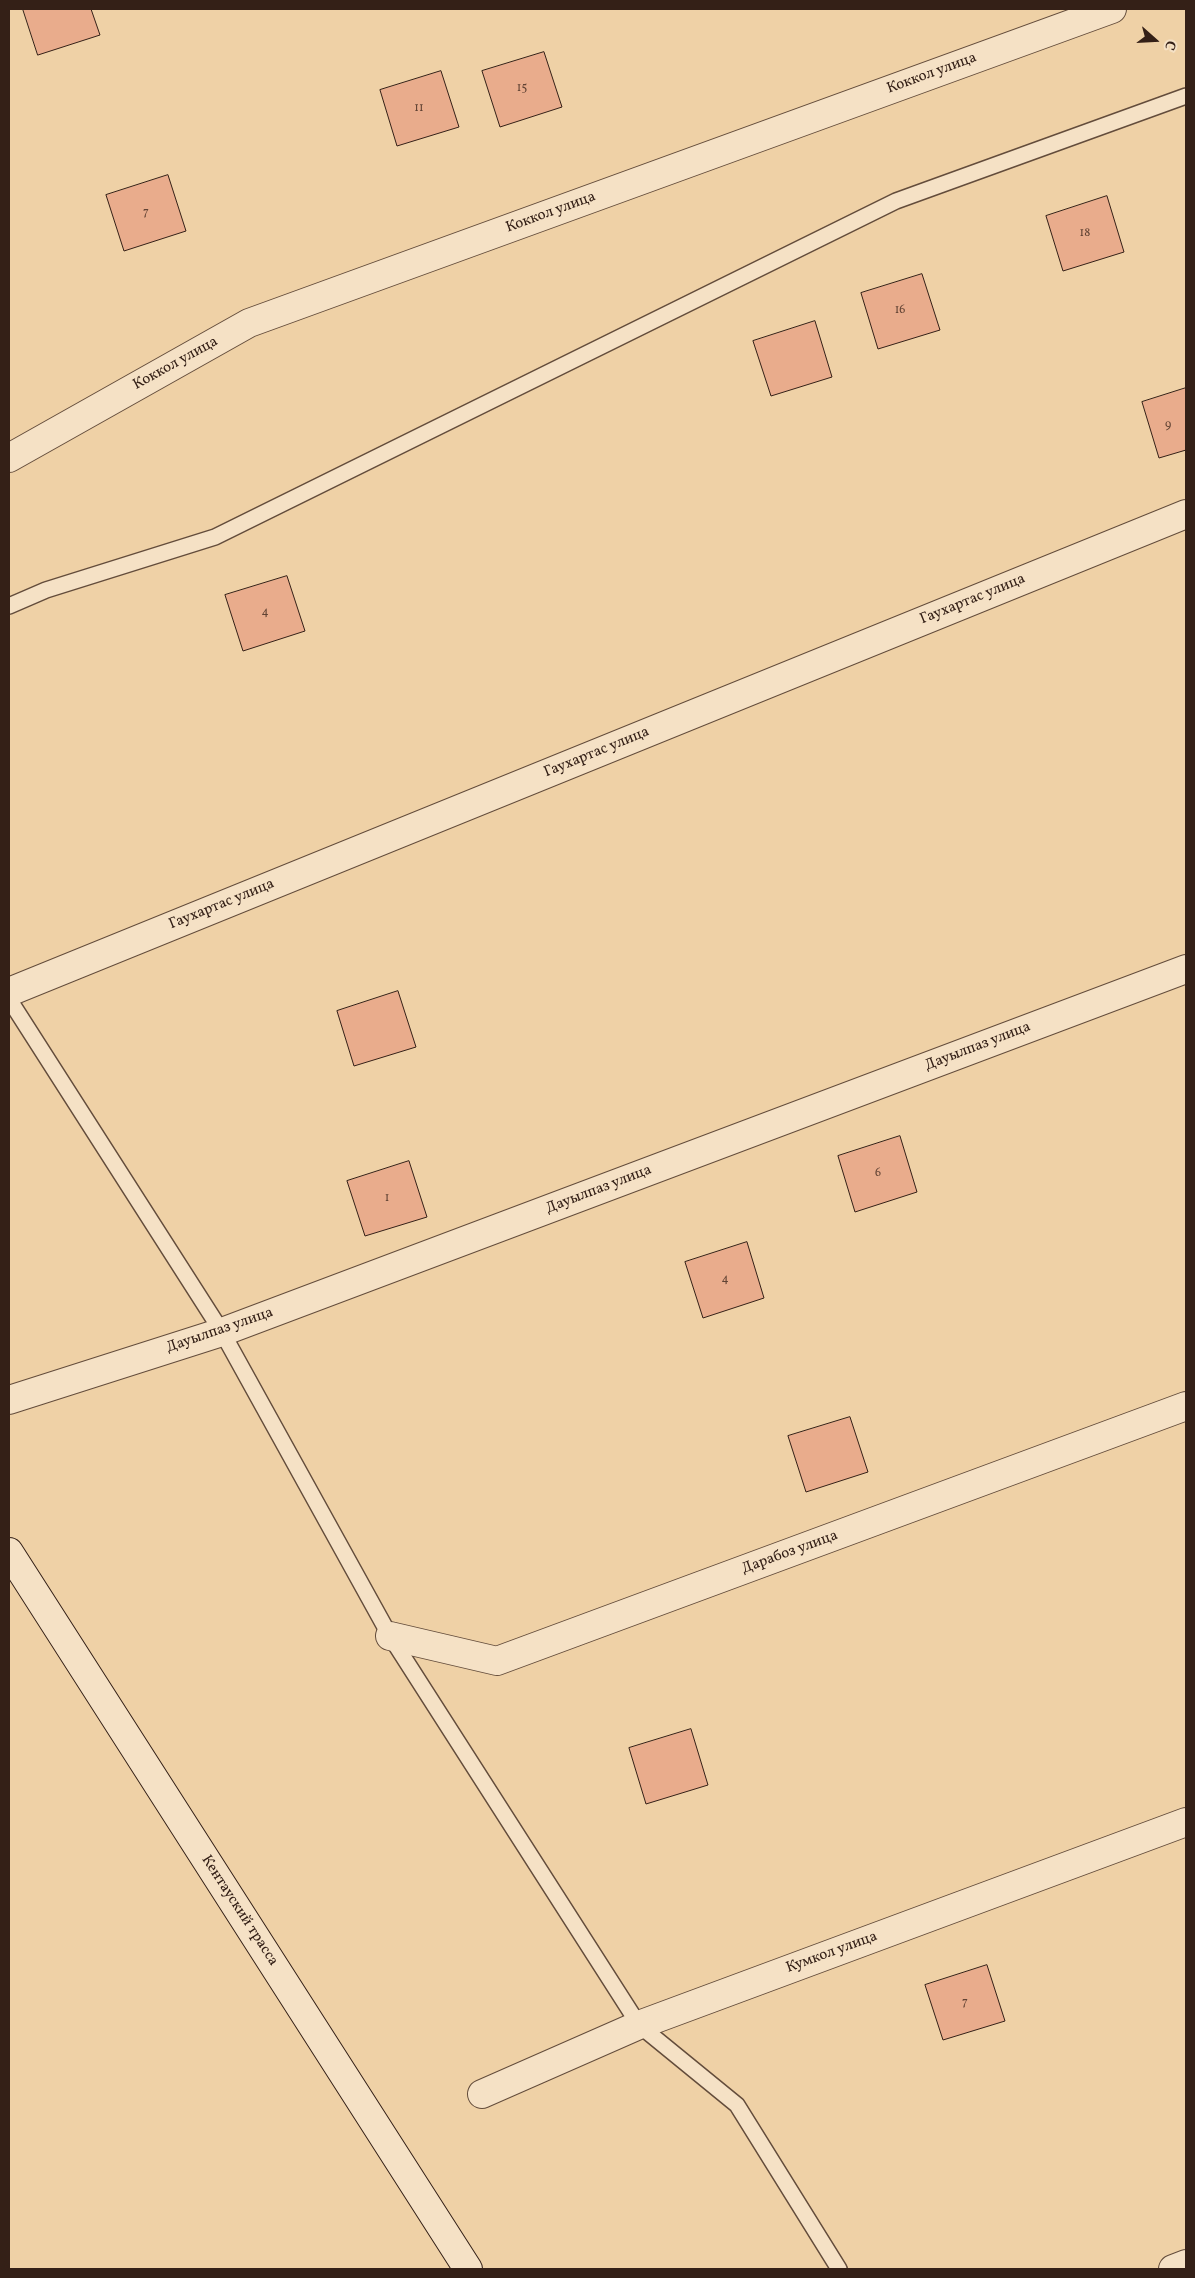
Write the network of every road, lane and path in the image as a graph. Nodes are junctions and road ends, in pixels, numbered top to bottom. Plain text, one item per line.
1 (1112, 9) edge
2 (1186, 96) edge
3 (9, 458) edge
4 (1186, 514) edge
5 (9, 606) edge
6 (1186, 969) edge
7 (9, 992) edge
8 (9, 999) edge
9 (222, 1332) junction
10 (9, 1400) edge
11 (1186, 1406) edge
12 (9, 1552) edge
13 (390, 1636) junction
14 (1186, 1822) edge
15 (639, 2025) junction
16 (482, 2094) dead end
17 (1186, 2264) edge
18 (468, 2269) edge
19 (839, 2269) edge
20 (1173, 2269) edge

1 - 3 street, Коккол улица
2 - 5 lane
4 - 7 street, Гаухартас улица
6 - 9 street, Дауылпаз улица
8 - 9 lane
9 - 10 street, Дауылпаз улица
9 - 13 lane
11 - 13 street, Дарабоз улица
12 - 18 street, Кентауский трасса
13 - 15 lane
14 - 15 street, Кумкол улица
15 - 16 street, Кумкол улица
15 - 19 lane
17 - 20 street

